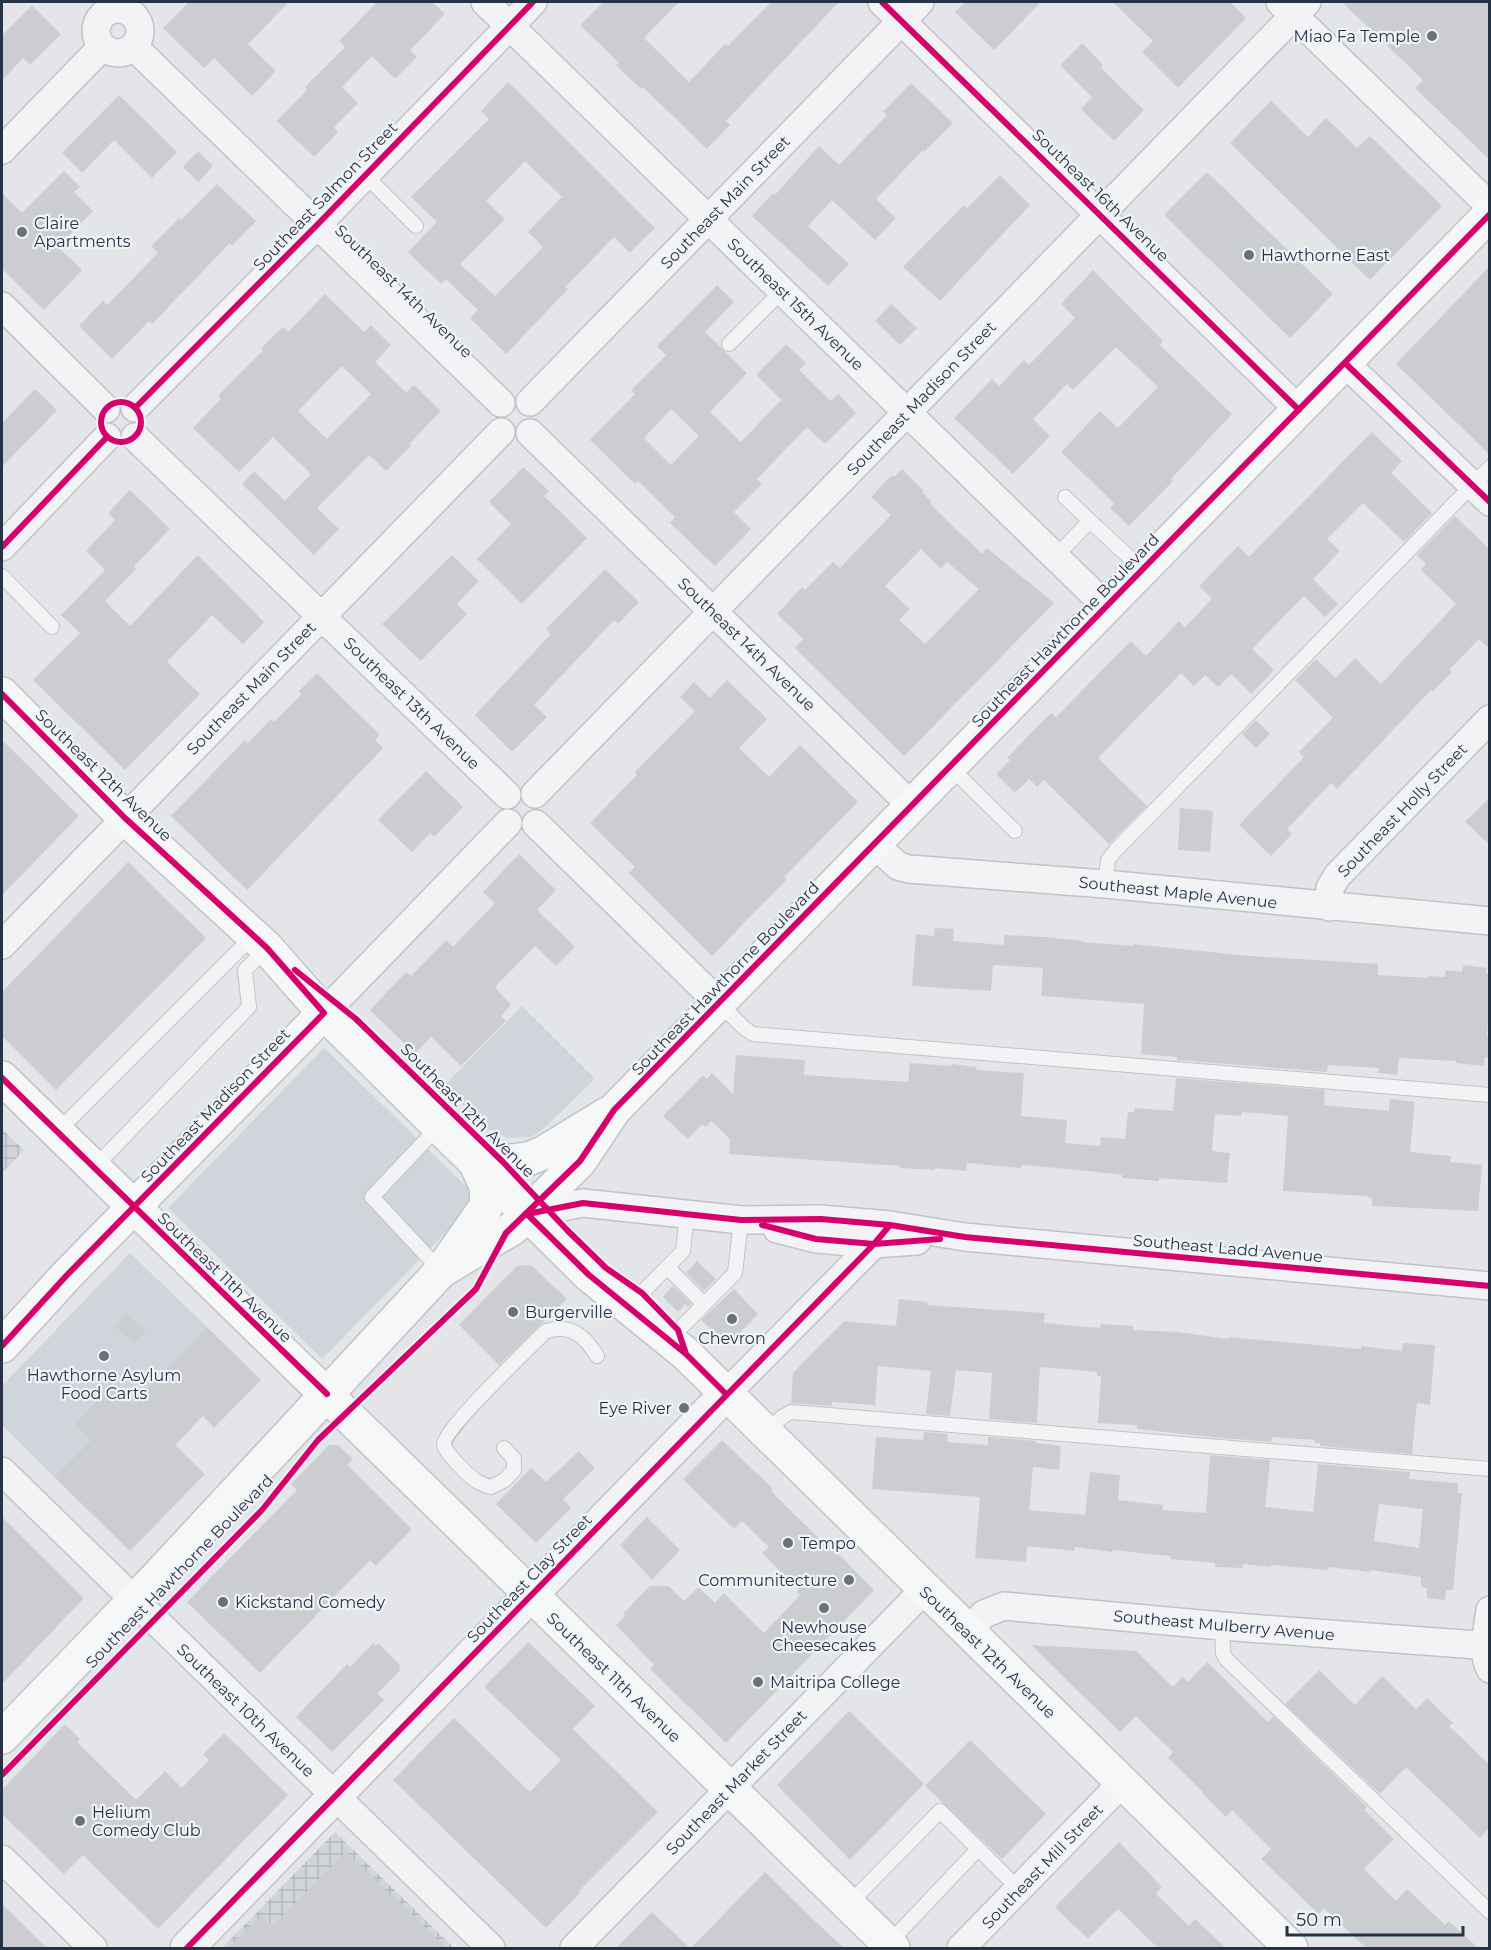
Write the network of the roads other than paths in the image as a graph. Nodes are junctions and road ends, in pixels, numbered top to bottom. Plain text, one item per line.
1 (485, 2) edge
2 (533, 2) edge
3 (882, 2) edge
4 (1294, 6) edge
5 (95, 8) edge
6 (142, 9) edge
7 (911, 11) edge
8 (510, 25) junction
9 (102, 47) junction
10 (134, 47) junction
11 (2, 150) edge
12 (366, 175) junction
13 (1490, 206) edge
14 (1101, 214) junction
15 (1490, 214) edge
16 (708, 219) junction
17 (317, 225) junction
18 (416, 226) dead end
19 (782, 291) junction
20 (2, 306) edge
21 (729, 344) dead end
22 (1345, 363) junction
23 (530, 402) junction
24 (501, 403) junction
25 (135, 408) junction
26 (106, 409) junction
27 (1299, 410) junction
28 (907, 412) junction
29 (501, 432) junction
30 (530, 433) junction
31 (108, 437) junction
32 (135, 437) junction
33 (1484, 484) edge
34 (1065, 497) dead end
35 (1090, 521) junction
36 (2, 547) edge
37 (1055, 557) junction
38 (1143, 570) junction
39 (2, 576) edge
40 (1107, 607) junction
41 (713, 611) junction
42 (321, 616) junction
43 (52, 627) dead end
44 (2, 694) edge
45 (1490, 719) edge
46 (950, 767) junction
47 (535, 794) junction
48 (507, 795) junction
49 (912, 806) junction
50 (125, 818) junction
51 (508, 823) junction
52 (536, 824) junction
53 (1015, 831) dead end
54 (874, 844) junction
55 (1105, 884) junction
56 (1329, 907) junction
57 (1490, 921) edge
58 (260, 942) junction
59 (2, 945) edge
60 (719, 1003) junction
61 (324, 1013) junction
62 (2, 1078) edge
63 (1490, 1095) edge
64 (614, 1110) junction
65 (439, 1126) junction
66 (57, 1132) junction
67 (474, 1161) junction
68 (94, 1168) junction
69 (134, 1207) junction
70 (527, 1214) junction
71 (687, 1214) junction
72 (741, 1220) junction
73 (965, 1237) junction
74 (874, 1244) junction
75 (667, 1267) junction
76 (441, 1270) junction
77 (1490, 1286) edge
78 (704, 1304) junction
79 (627, 1308) junction
80 (669, 1340) junction
81 (2, 1346) edge
82 (597, 1356) dead end
83 (327, 1394) junction
84 (726, 1394) junction
85 (766, 1433) junction
86 (504, 1448) dead end
87 (1490, 1469) edge
88 (2, 1471) edge
89 (924, 1590) junction
90 (531, 1595) junction
91 (134, 1600) junction
92 (1490, 1610) edge
93 (1222, 1626) junction
94 (968, 1632) junction
95 (1488, 1654) edge
96 (2, 1737) edge
97 (1122, 1783) junction
98 (729, 1789) junction
99 (335, 1796) junction
100 (978, 1849) junction
101 (2, 1858) edge
102 (1019, 1889) junction
103 (848, 1905) junction
104 (1490, 1912) edge
105 (890, 1946) edge
106 (93, 1948) edge
107 (187, 1948) edge
108 (491, 1948) edge
109 (574, 1948) edge
110 (962, 1948) edge
111 (1292, 1948) edge

1 - 8 street, Southeast 15th Avenue
2 - 8 street, Southeast Salmon Street
3 - 7 street, Southeast 16th Avenue
4 - 13 street
4 - 14 street, Southeast Madison Street
5 - 6 street
5 - 9 street
6 - 10 street
7 - 14 street, Southeast 16th Avenue
7 - 16 street, Southeast Main Street
8 - 12 street, Southeast Salmon Street
8 - 16 street, Southeast 15th Avenue
9 - 10 street
9 - 11 street
10 - 17 street, Southeast 14th Avenue
12 - 17 street, Southeast Salmon Street
12 - 18 lane
14 - 27 street, Southeast 16th Avenue
14 - 28 street, Southeast Madison Street
15 - 22 main road, Southeast Hawthorne Boulevard
16 - 19 street, Southeast 15th Avenue
16 - 23 street, Southeast Main Street
17 - 24 street, Southeast 14th Avenue
17 - 25 street, Southeast Salmon Street
19 - 21 lane
19 - 28 street, Southeast 15th Avenue
20 - 26 street
22 - 27 main road, Southeast Hawthorne Boulevard
22 - 33 street
23 - 24 street
23 - 30 street
24 - 29 street
25 - 26 street
25 - 32 street
26 - 31 street
27 - 38 main road, Southeast Hawthorne Boulevard
28 - 37 street, Southeast 15th Avenue
28 - 41 street, Southeast Madison Street
29 - 30 street
29 - 42 street, Southeast Main Street
30 - 41 street, Southeast 14th Avenue
31 - 32 street
31 - 36 street
32 - 42 street, Southeast 13th Avenue
33 - 55 lane
34 - 35 lane
35 - 37 lane
35 - 38 lane
37 - 40 street, Southeast 15th Avenue
38 - 40 main road, Southeast Hawthorne Boulevard
39 - 43 lane
40 - 46 main road, Southeast Hawthorne Boulevard
41 - 47 street, Southeast Madison Street
41 - 49 street, Southeast 14th Avenue
42 - 48 street, Southeast 13th Avenue
42 - 50 street, Southeast Main Street
44 - 50 main road, Southeast 12th Avenue
45 - 56 street, Southeast Holly Street
46 - 49 main road, Southeast Hawthorne Boulevard
46 - 53 lane
47 - 48 street
47 - 52 street
48 - 51 street
49 - 54 main road, Southeast Hawthorne Boulevard
50 - 58 main road, Southeast 12th Avenue
50 - 59 street, Southeast Main Street
51 - 52 street
51 - 61 street, Southeast Madison Street
52 - 60 street
54 - 55 street, Southeast Maple Avenue
54 - 60 main road, Southeast Hawthorne Boulevard
55 - 56 street, Southeast Maple Avenue
56 - 57 street, Southeast Maple Avenue
58 - 61 main road, Southeast 12th Avenue
58 - 66 lane
58 - 68 lane
60 - 63 lane
60 - 64 main road, Southeast Hawthorne Boulevard
61 - 65 main road, Southeast 12th Avenue
61 - 69 main road, Southeast Madison Street
62 - 66 main road, Southeast 11th Avenue
64 - 67 main road, Southeast Hawthorne Boulevard
64 - 70 main road, Southeast Hawthorne Boulevard
65 - 67 main road, Southeast 12th Avenue
65 - 76 lane
66 - 68 main road, Southeast 11th Avenue
67 - 70 main road, Southeast 12th Avenue
67 - 76 main road, Southeast Hawthorne Boulevard
68 - 69 main road, Southeast 11th Avenue
69 - 81 main road, Southeast Madison Street
69 - 83 main road, Southeast 11th Avenue
70 - 71 street, Southeast Ladd Avenue
70 - 76 main road, Southeast Hawthorne Boulevard
70 - 79 main road, Southeast 12th Avenue
71 - 72 street, Southeast Ladd Avenue
71 - 75 lane
72 - 73 street, Southeast Ladd Avenue
72 - 74 street, Southeast Ladd Avenue
72 - 78 lane
73 - 74 street, Southeast Ladd Avenue
73 - 77 street, Southeast Ladd Avenue
74 - 84 street, Southeast Clay Street
75 - 78 lane
75 - 79 lane
76 - 83 main road, Southeast Hawthorne Boulevard
78 - 80 lane
79 - 80 main road, Southeast 12th Avenue
80 - 84 main road, Southeast 12th Avenue
82 - 86 lane
83 - 90 main road, Southeast 11th Avenue
83 - 91 main road, Southeast Hawthorne Boulevard
84 - 85 main road, Southeast 12th Avenue
84 - 90 street, Southeast Clay Street
85 - 87 lane
85 - 89 main road, Southeast 12th Avenue
88 - 91 street, Southeast 10th Avenue
89 - 94 main road, Southeast 12th Avenue
89 - 98 street, Southeast Market Street
90 - 98 main road, Southeast 11th Avenue
90 - 99 street, Southeast Clay Street
91 - 96 main road, Southeast Hawthorne Boulevard
91 - 99 street, Southeast 10th Avenue
92 - 95 street
93 - 94 street, Southeast Mulberry Avenue
93 - 95 street, Southeast Mulberry Avenue
93 - 104 lane
94 - 97 main road, Southeast 12th Avenue
97 - 102 street, Southeast Mill Street
97 - 111 main road, Southeast 12th Avenue
98 - 103 main road, Southeast 11th Avenue
98 - 109 street, Southeast Market Street
99 - 107 street, Southeast Clay Street
99 - 108 street, Southeast 10th Avenue
100 - 102 lane
100 - 103 lane
100 - 105 lane
101 - 106 street
102 - 110 street, Southeast Mill Street
103 - 105 main road, Southeast 11th Avenue

